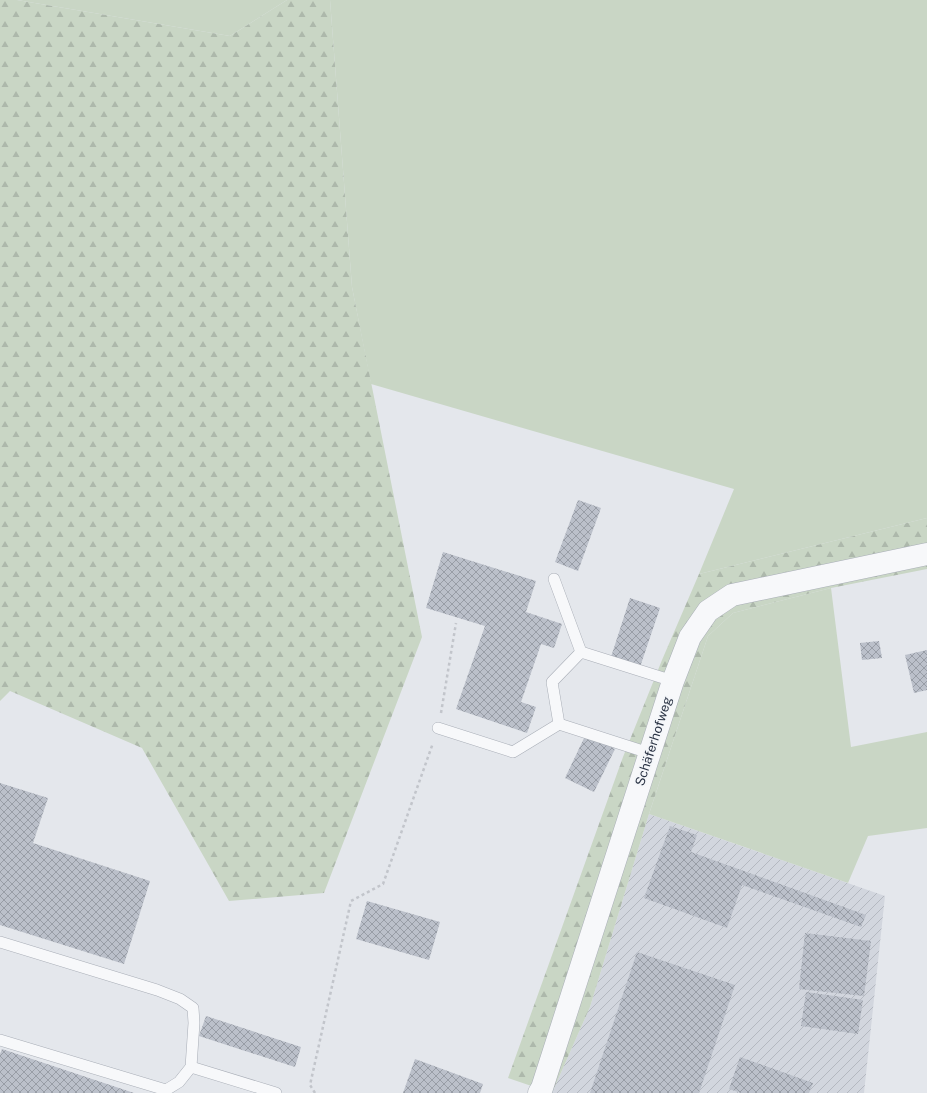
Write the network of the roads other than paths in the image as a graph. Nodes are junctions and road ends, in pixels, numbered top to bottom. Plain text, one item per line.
1 (927, 554) edge
2 (554, 579) dead end
3 (581, 652) junction
4 (673, 681) junction
5 (559, 724) junction
6 (438, 728) road end
7 (649, 753) junction
8 (0, 942) edge
9 (0, 1040) edge
10 (191, 1067) junction
11 (276, 1093) edge
12 (539, 1093) edge

1 - 4 street, Schäferhofweg
2 - 3 lane
3 - 4 lane
3 - 5 lane
4 - 7 street, Schäferhofweg
5 - 6 lane
5 - 7 lane
7 - 12 street, Schäferhofweg
8 - 10 lane
9 - 10 lane
10 - 11 lane

